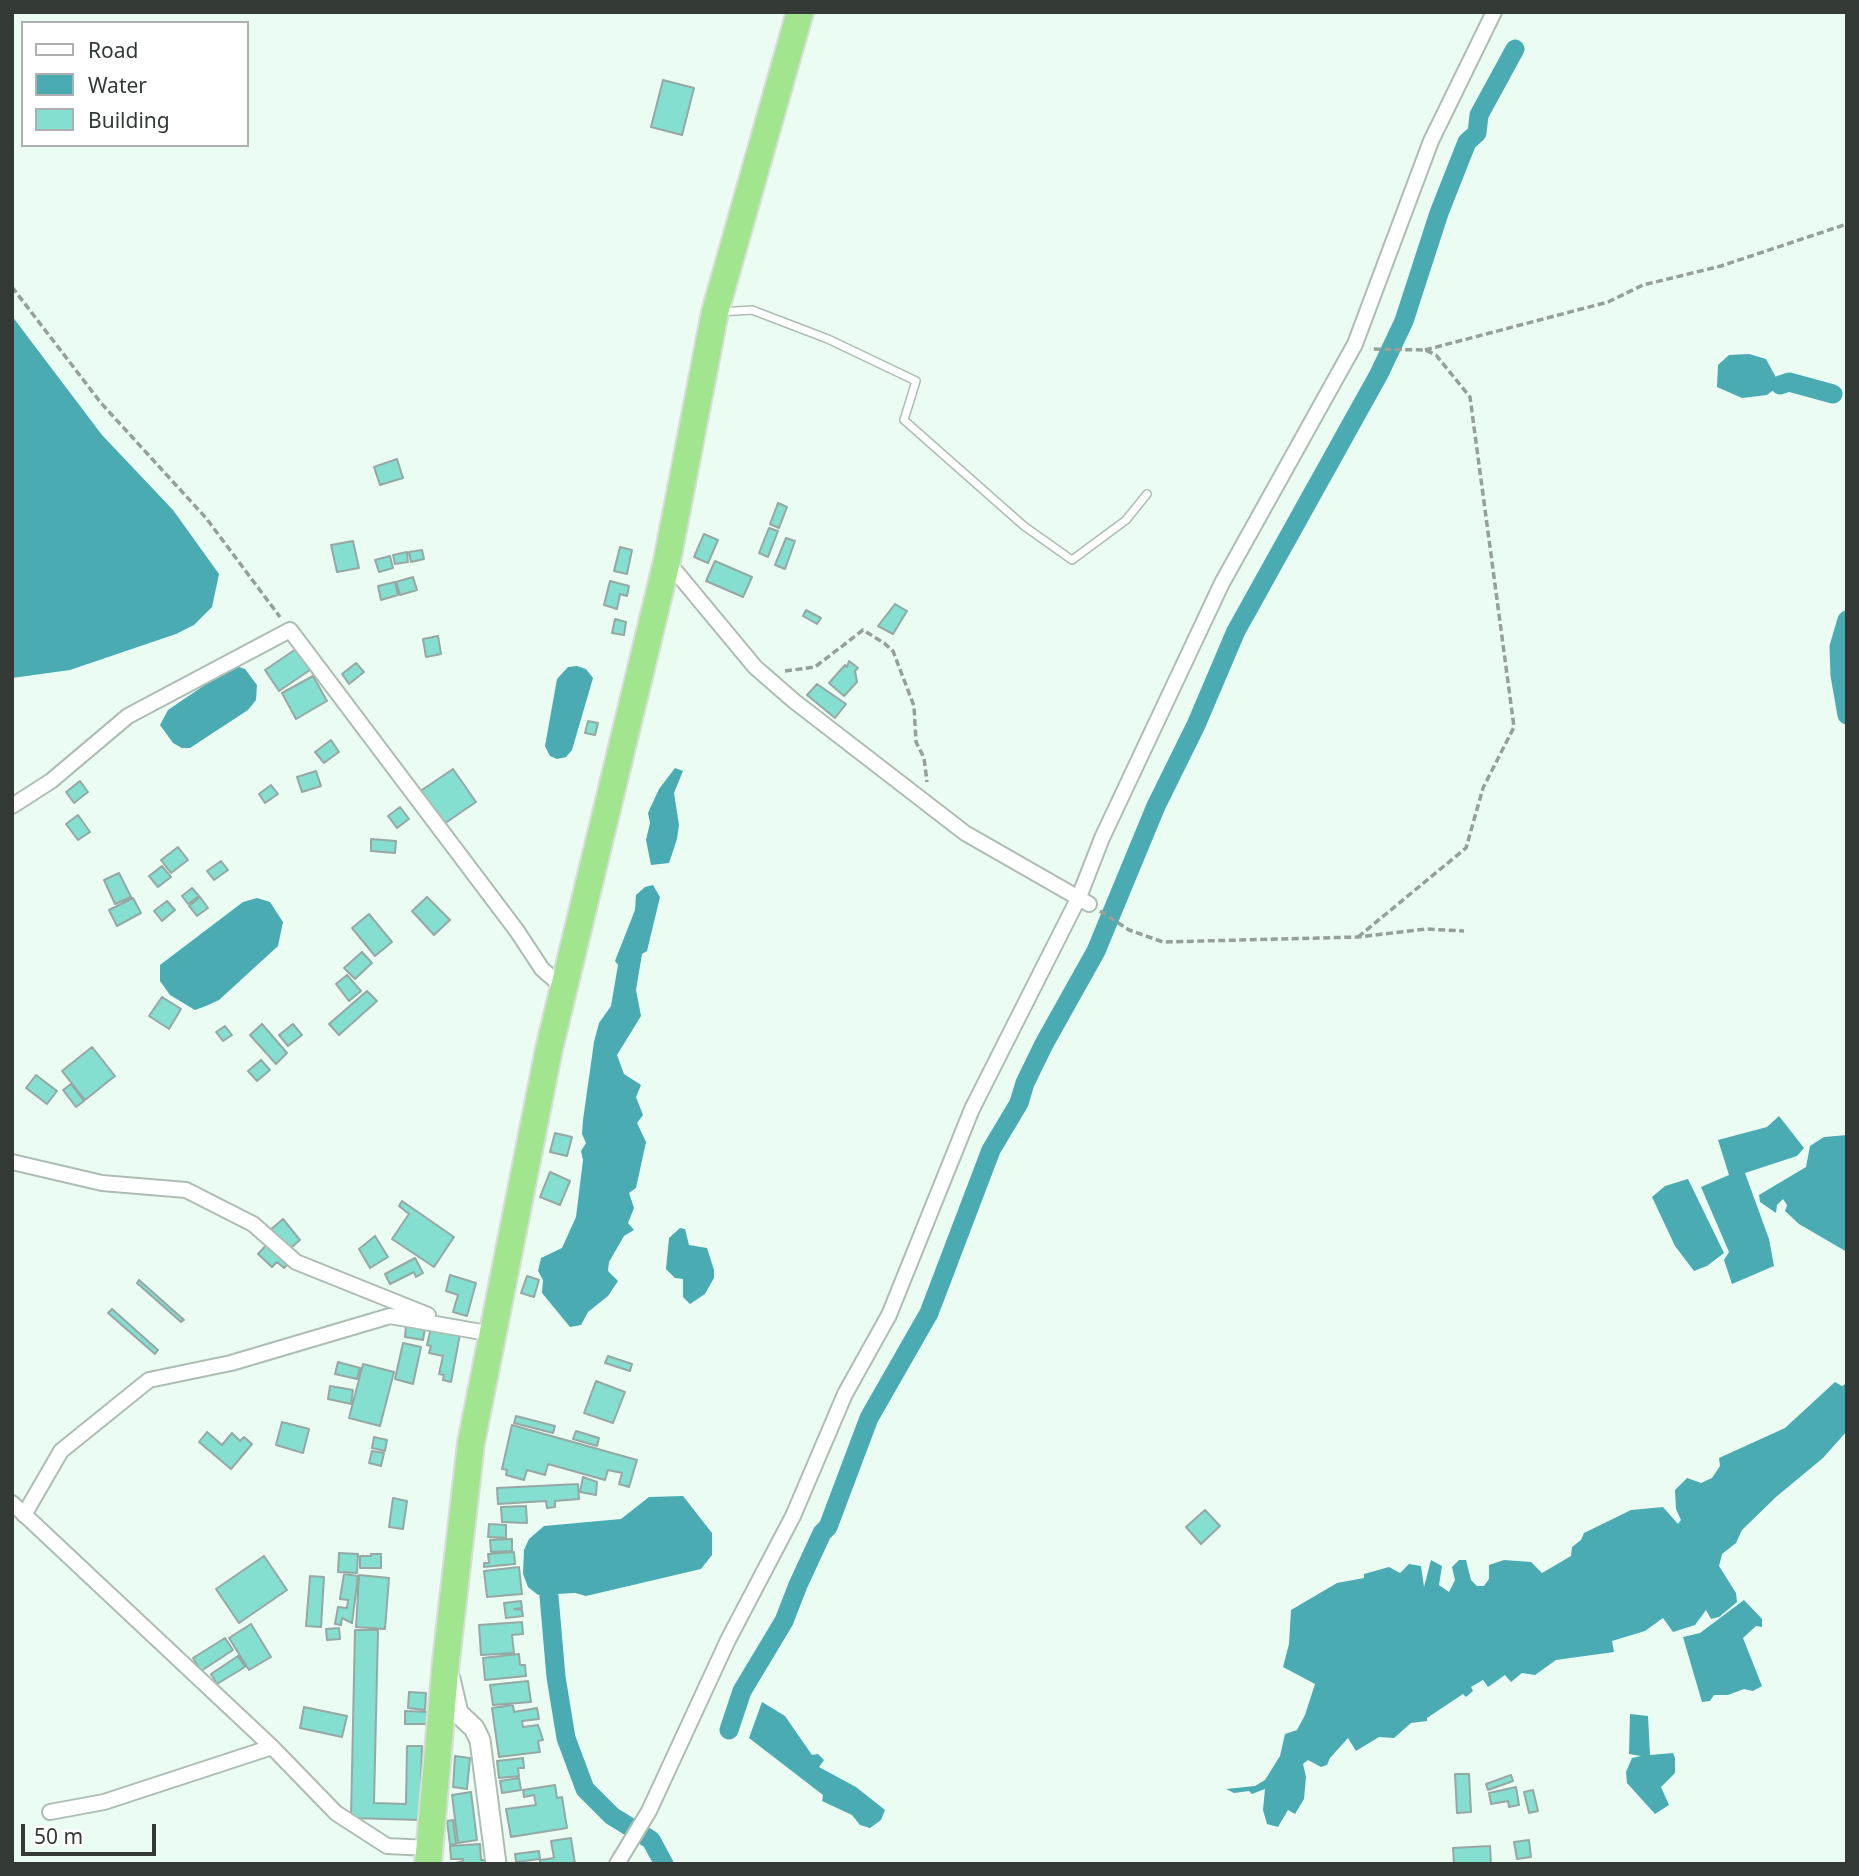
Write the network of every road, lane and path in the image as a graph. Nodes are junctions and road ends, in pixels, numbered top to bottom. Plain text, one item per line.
1 (800, 12) edge
2 (1494, 12) edge
3 (1847, 224) edge
4 (12, 287) edge
5 (715, 312) junction
6 (1381, 350) dead end
7 (1425, 350) junction
8 (1147, 494) dead end
9 (667, 561) junction
10 (290, 630) junction
11 (755, 667) junction
12 (927, 805) junction
13 (12, 806) edge
14 (1084, 900) junction
15 (1464, 931) dead end
16 (1358, 937) junction
17 (565, 989) junction
18 (12, 1162) edge
19 (493, 1334) junction
20 (12, 1503) edge
21 (24, 1515) junction
22 (446, 1661) junction
23 (272, 1747) junction
24 (50, 1812) dead end
25 (428, 1856) edge
26 (496, 1864) edge
27 (617, 1864) edge

1 - 5 highway
2 - 14 street
3 - 7 path
4 - 10 path
5 - 8 lane
5 - 9 highway
6 - 7 path
7 - 16 path
9 - 11 street
9 - 17 highway
10 - 13 street
10 - 17 street
11 - 12 street
11 - 12 path
12 - 14 street
14 - 16 path
14 - 27 street
15 - 16 path
17 - 19 highway
18 - 19 street
19 - 21 street
19 - 22 highway
20 - 21 street
21 - 23 street
22 - 25 highway
22 - 26 main road
23 - 24 street
23 - 25 street

